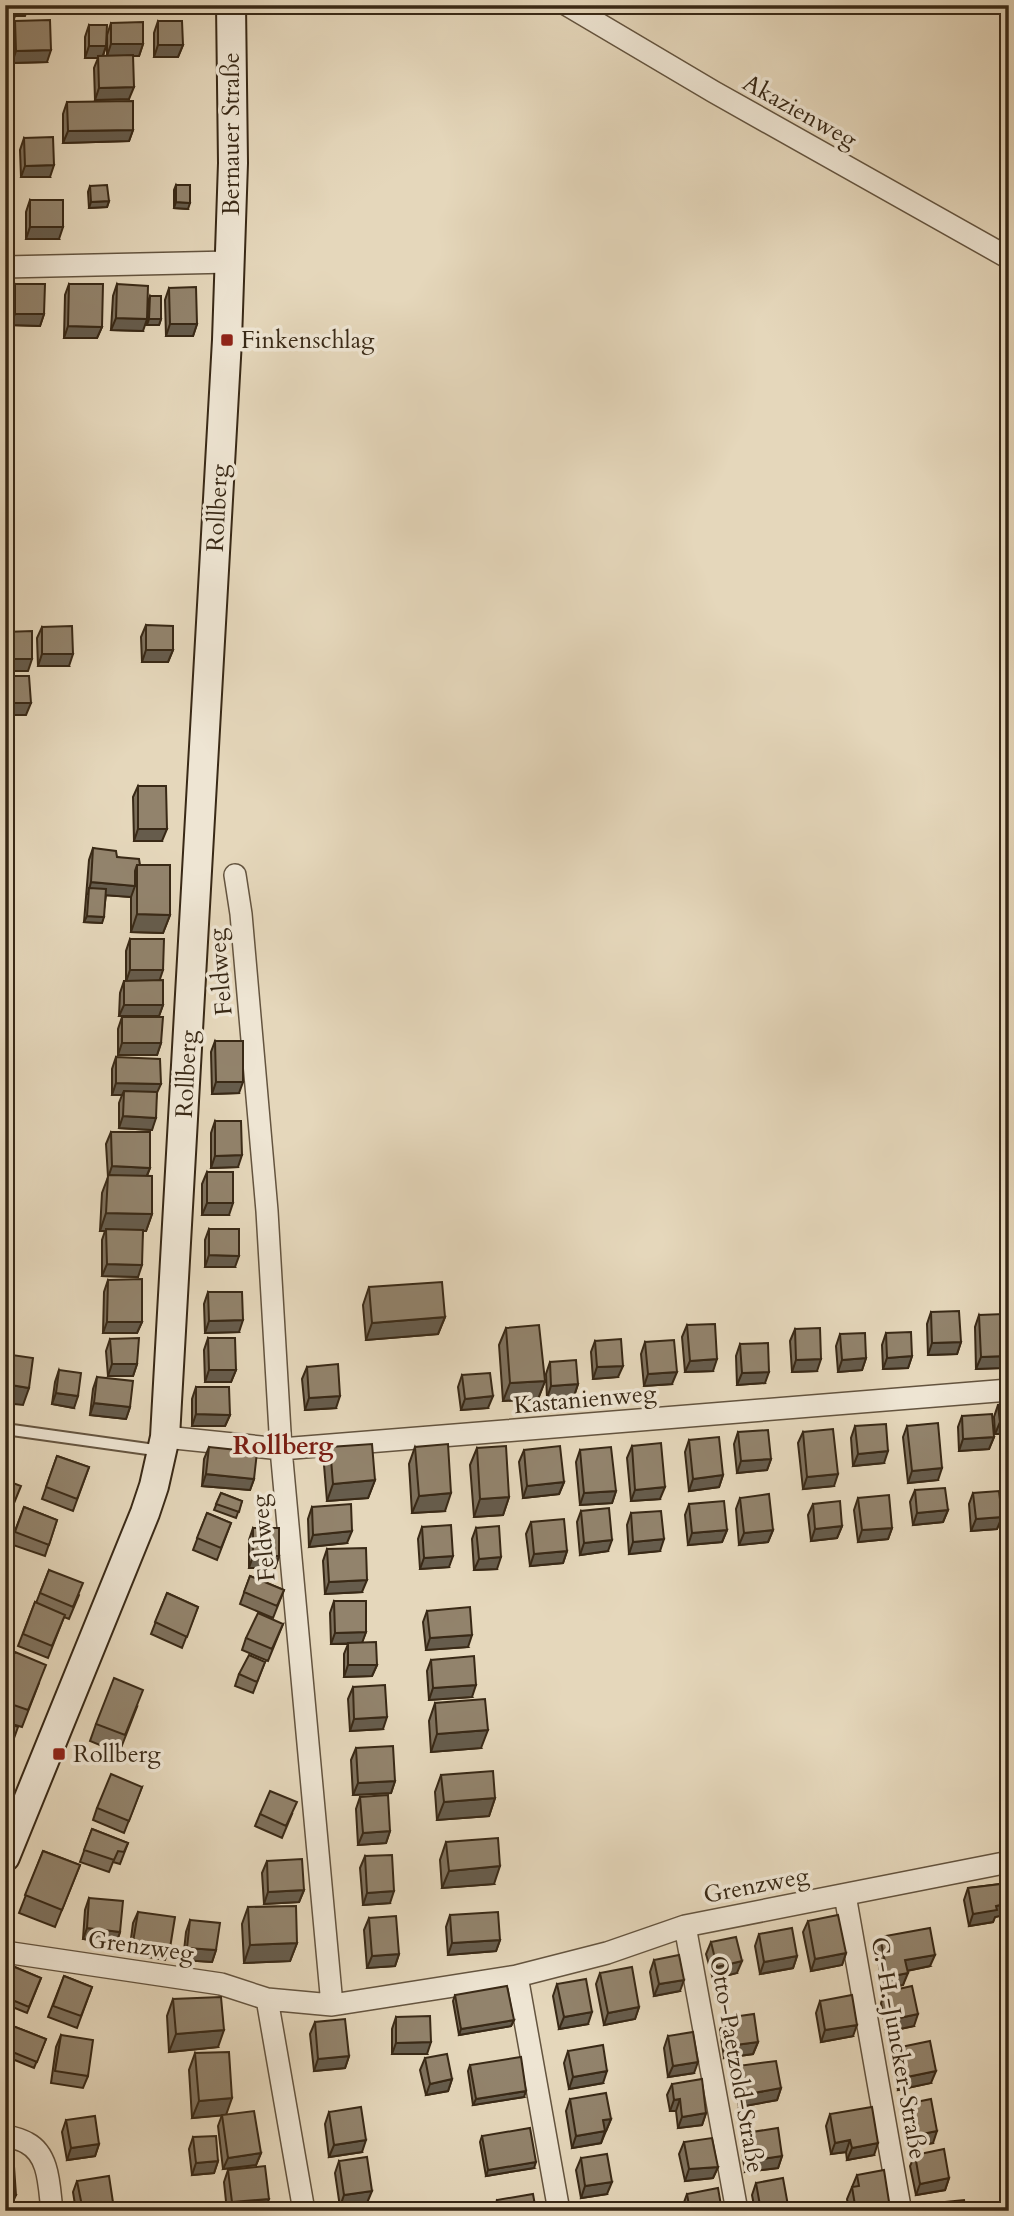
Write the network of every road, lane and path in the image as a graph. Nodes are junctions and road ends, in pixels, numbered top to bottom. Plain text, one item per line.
1 (231, 5) edge
2 (567, 5) edge
3 (1009, 258) edge
4 (230, 262) junction
5 (5, 267) edge
6 (235, 875) dead end
7 (1009, 1390) edge
8 (5, 1429) edge
9 (163, 1444) junction
10 (281, 1449) junction
11 (5, 1857) edge
12 (1009, 1862) edge
13 (845, 1895) junction
14 (685, 1926) junction
15 (5, 1952) edge
16 (517, 1976) junction
17 (267, 1998) junction
18 (332, 2004) junction
19 (5, 2135) edge
20 (52, 2211) edge
21 (304, 2211) edge
22 (559, 2211) edge
23 (737, 2211) edge
24 (899, 2211) edge

1 - 4 main road, Bernauer Straße
2 - 3 street, Akazienweg
4 - 5 street
4 - 9 main road, Rollberg
6 - 10 street, Feldweg
7 - 10 street, Kastanienweg
8 - 9 lane
9 - 10 street, Kastanienweg
9 - 11 main road, Rollberg
10 - 18 street, Feldweg
12 - 13 street, Grenzweg
13 - 14 street, Grenzweg
13 - 24 street, C.-H.-Juncker-Straße
14 - 16 street, Grenzweg
14 - 23 street, Otto-Paetzold-Straße
15 - 17 street, Grenzweg
16 - 18 street, Grenzweg
16 - 22 street
17 - 18 street
17 - 21 street
19 - 20 street

